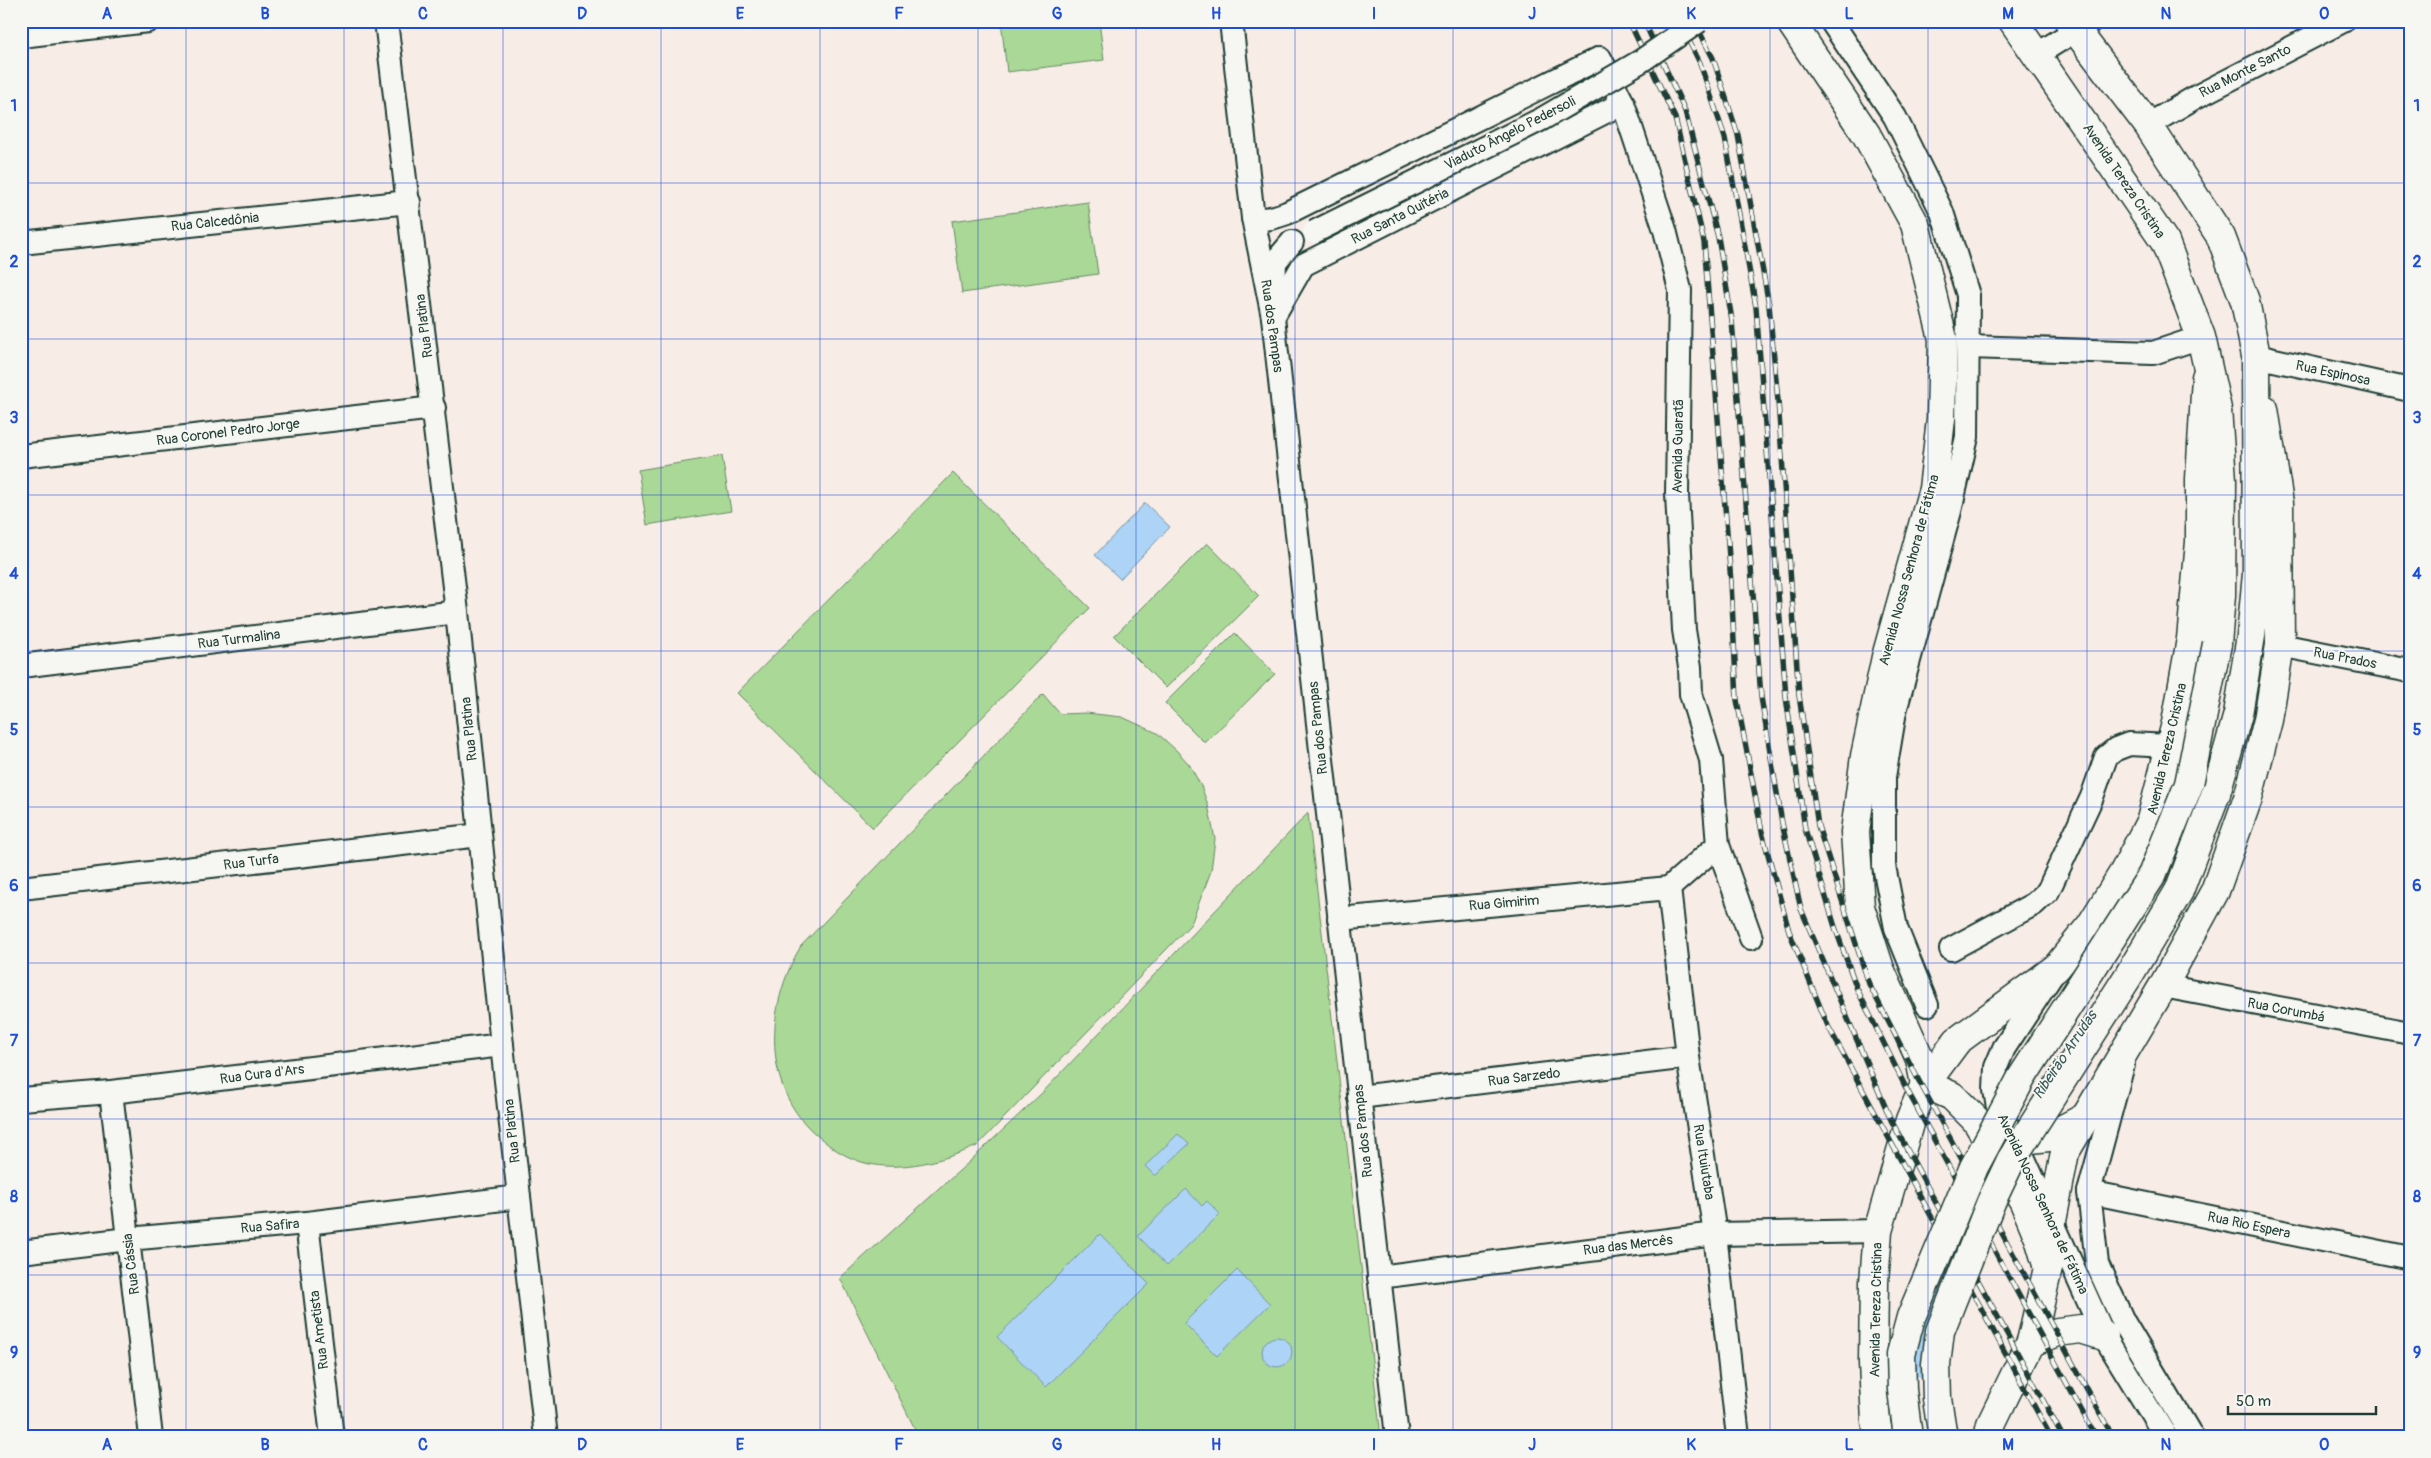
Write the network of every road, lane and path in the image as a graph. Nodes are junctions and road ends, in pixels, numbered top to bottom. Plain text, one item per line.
1 (148, 21) edge
2 (386, 21) edge
3 (1232, 21) edge
4 (1699, 21) edge
5 (1790, 21) edge
6 (1831, 21) edge
7 (2012, 21) edge
8 (2343, 21) edge
9 (2079, 24) edge
10 (21, 36) edge
11 (2036, 55) junction
12 (1623, 103) junction
13 (2148, 125) junction
14 (409, 202) junction
15 (1253, 218) junction
16 (1292, 242) junction
17 (21, 243) edge
18 (1273, 317) junction
19 (2204, 346) junction
20 (1968, 347) junction
21 (2256, 356) junction
22 (2410, 390) edge
23 (434, 408) junction
24 (21, 456) edge
25 (457, 612) junction
26 (2280, 645) junction
27 (21, 666) edge
28 (2410, 671) edge
29 (2170, 746) junction
30 (480, 835) junction
31 (1718, 844) junction
32 (21, 888) edge
33 (1669, 888) junction
34 (1339, 919) junction
35 (1751, 938) dead end
36 (1951, 949) dead end
37 (2056, 968) junction
38 (2163, 986) junction
39 (1926, 1005) dead end
40 (2410, 1033) edge
41 (2130, 1042) junction
42 (502, 1045) junction
43 (1688, 1057) junction
44 (1926, 1084) junction
45 (111, 1092) junction
46 (1359, 1097) junction
47 (21, 1099) edge
48 (2086, 1116) junction
49 (2016, 1141) junction
50 (2089, 1192) junction
51 (519, 1197) junction
52 (2047, 1211) junction
53 (307, 1223) junction
54 (1878, 1231) junction
55 (1715, 1234) junction
56 (128, 1239) junction
57 (21, 1252) edge
58 (2410, 1258) edge
59 (2048, 1268) junction
60 (1379, 1276) junction
61 (2104, 1336) junction
62 (2031, 1342) junction
63 (152, 1437) edge
64 (332, 1437) edge
65 (546, 1437) edge
66 (1397, 1437) edge
67 (1738, 1437) edge
68 (1879, 1437) edge
69 (1908, 1437) edge
70 (1944, 1437) edge
71 (1988, 1437) edge
72 (2166, 1437) edge
73 (2192, 1437) edge

1 - 10 street
2 - 14 street, Rua Platina
3 - 15 street, Rua dos Pampas
4 - 16 street, Viaduto Ângelo Pedersoli, bridge
5 - 44 main road, Avenida Nossa Senhora de Fátima
6 - 20 street, Avenida Nossa Senhora de Fátima
7 - 11 main road, Avenida Tereza Cristina
8 - 13 street, Rua Monte Santo
9 - 11 street
9 - 13 main road
11 - 19 main road, Avenida Tereza Cristina
12 - 15 street, Avenida Guaratã
12 - 18 street, Rua Santa Quitéria
12 - 31 street, Avenida Guaratã
13 - 21 main road
14 - 17 street, Rua Calcedônia
14 - 23 street, Rua Platina
15 - 16 street
15 - 18 street, Rua dos Pampas
16 - 18 street
18 - 34 street, Rua dos Pampas
19 - 20 street
19 - 29 main road, Avenida Tereza Cristina
19 - 69 main road, Avenida Tereza Cristina, bridge
20 - 39 street, Avenida Nossa Senhora de Fátima
21 - 22 street, Rua Espinosa
21 - 26 main road
21 - 70 main road, bridge
23 - 24 street, Rua Coronel Pedro Jorge
23 - 25 street, Rua Platina
25 - 27 street, Rua Turmalina
25 - 30 street, Rua Platina
26 - 28 street, Rua Prados
26 - 38 main road
29 - 36 street
29 - 37 main road, Avenida Tereza Cristina
30 - 32 street, Rua Turfa
30 - 42 street, Rua Platina
31 - 33 street
31 - 35 street, Avenida Guaratã
33 - 34 street, Rua Gimirim
33 - 43 street, Rua Ituiutaba
34 - 46 street, Rua dos Pampas
37 - 44 main road, Avenida Tereza Cristina
37 - 49 street, Avenida Nossa Senhora de Fátima
38 - 40 street, Rua Corumbá
38 - 41 main road
41 - 48 main road
41 - 50 street, Avenida Nossa Senhora de Fátima
42 - 45 street, Rua Cura d'Ars
42 - 51 street, Rua Platina
43 - 46 street, Rua Sarzedo
43 - 55 street, Rua Ituiutaba
44 - 54 main road, Avenida Tereza Cristina
44 - 59 main road
45 - 47 street, Rua Cura d'Ars
45 - 56 street, Rua Cássia
46 - 60 street, Rua dos Pampas
48 - 49 main road
48 - 52 main road
49 - 52 street, Avenida Nossa Senhora de Fátima
50 - 58 street, Rua Rio Espera
50 - 73 street, Avenida Nossa Senhora de Fátima
51 - 53 street, Rua Safira
51 - 65 street, Rua Platina
52 - 59 main road
52 - 61 street, Avenida Nossa Senhora de Fátima
53 - 56 street, Rua Safira
53 - 64 street, Rua Ametista
54 - 55 street, Rua das Mercês
54 - 68 main road, Avenida Tereza Cristina
55 - 60 street, Rua das Mercês
55 - 67 street, Rua Ituiutaba
56 - 57 street, Rua Safira
56 - 63 street, Rua Cássia
59 - 62 main road
60 - 66 street, Rua dos Pampas
61 - 62 main road
61 - 72 street, Avenida Nossa Senhora de Fátima
62 - 71 main road

